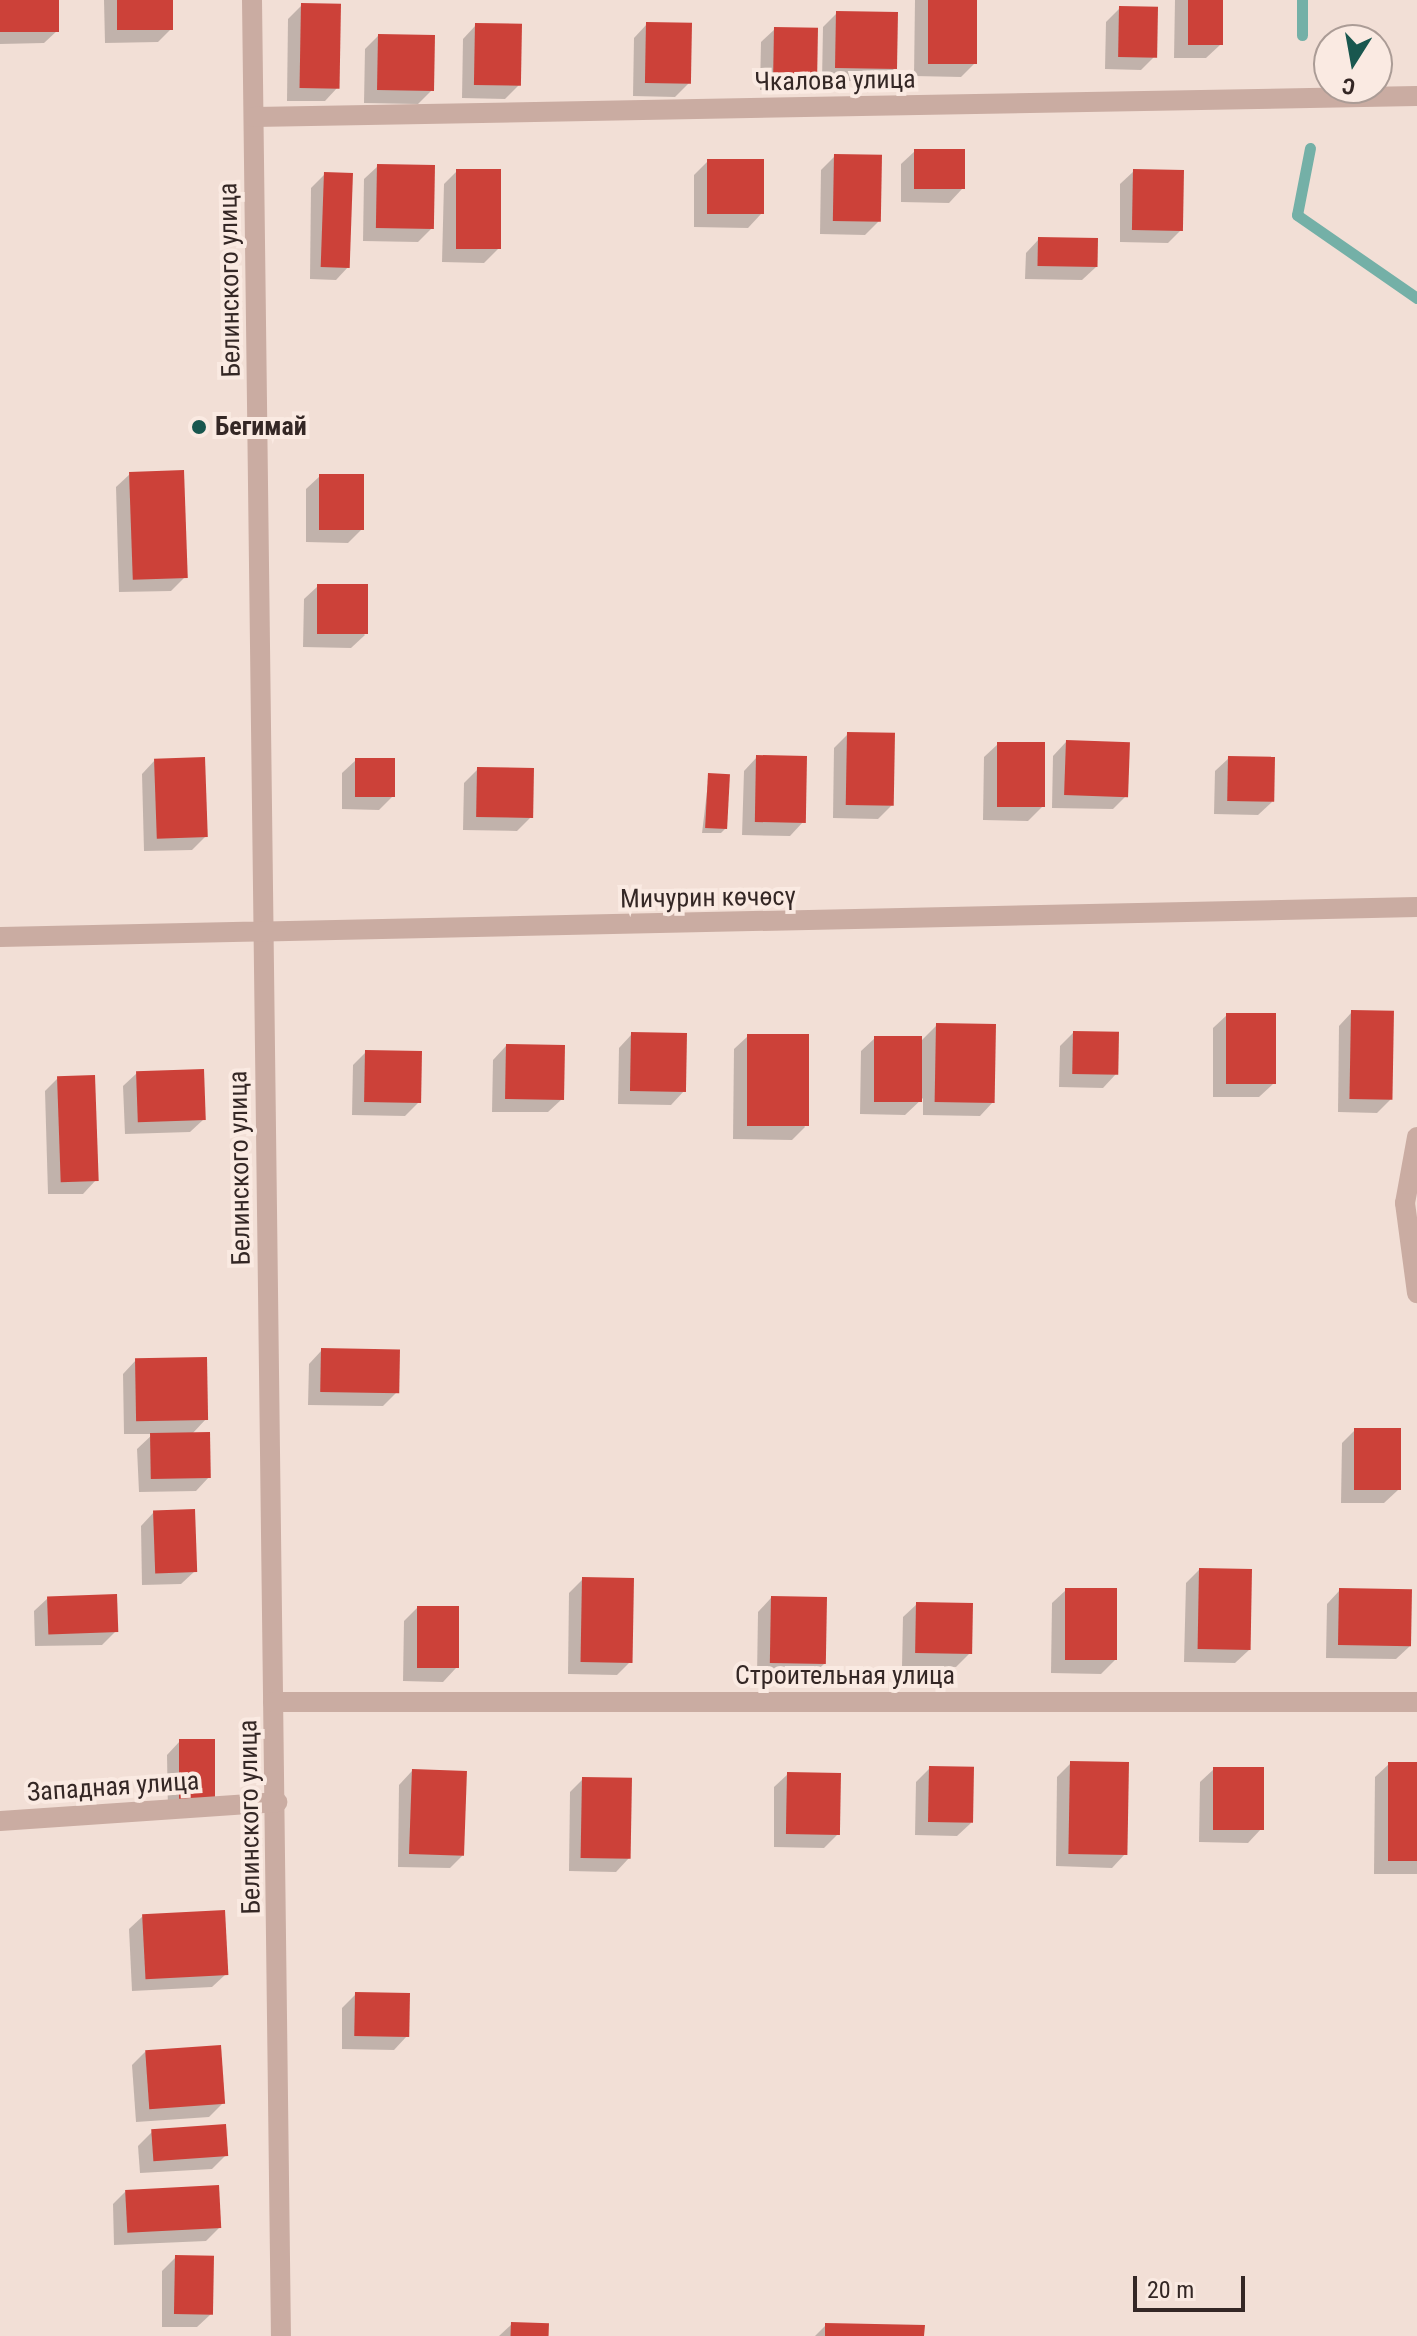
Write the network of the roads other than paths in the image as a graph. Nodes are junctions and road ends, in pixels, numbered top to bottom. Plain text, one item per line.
1 (252, 0) edge
2 (1417, 96) edge
3 (254, 117) junction
4 (1417, 907) edge
5 (263, 934) junction
6 (0, 937) edge
7 (1417, 1137) edge
8 (1417, 1293) edge
9 (273, 1702) junction
10 (1417, 1702) edge
11 (277, 1802) junction
12 (0, 1821) edge
13 (281, 2336) edge

1 - 3 street, Белинского улица
2 - 3 street, Чкалова улица
3 - 5 street, Белинского улица
4 - 5 street, Мичурин көчөсү
5 - 6 street, Мичурин көчөсү
5 - 9 street, Белинского улица
7 - 8 street
9 - 10 street, Строительная улица
9 - 11 street, Белинского улица
11 - 12 street, Западная улица
11 - 13 street, Белинского улица

